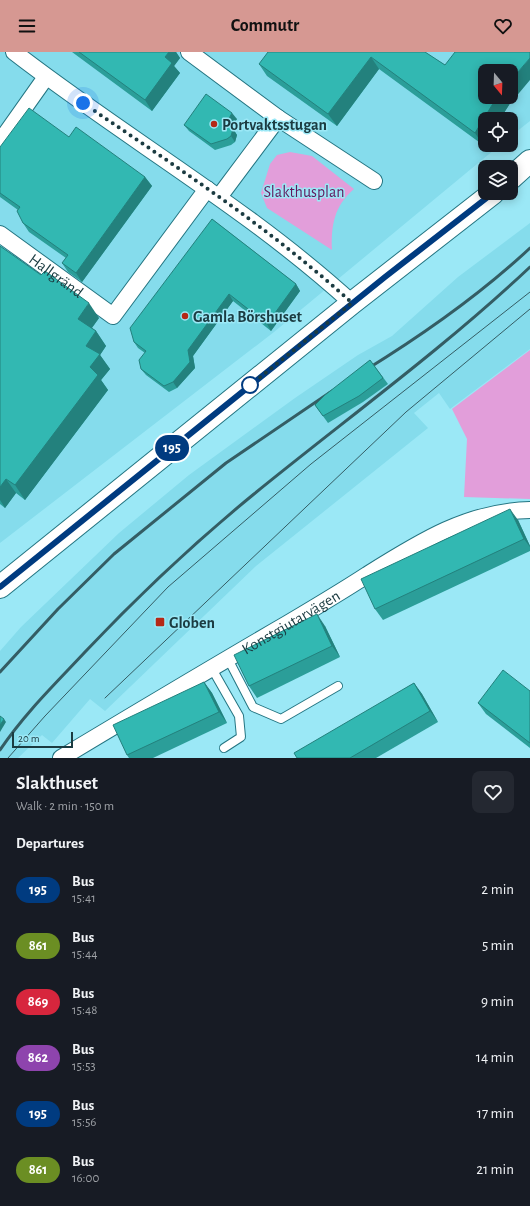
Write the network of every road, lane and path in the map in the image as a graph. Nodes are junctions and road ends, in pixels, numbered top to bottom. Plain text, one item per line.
1 (14, 52) edge
2 (189, 52) edge
3 (46, 77) junction
4 (278, 118) junction
5 (0, 142) edge
6 (530, 161) edge
7 (518, 172) edge
8 (374, 181) dead end
9 (213, 193) junction
10 (484, 200) edge
11 (0, 234) edge
12 (352, 303) junction
13 (530, 510) edge
14 (0, 587) edge
15 (228, 657) junction
16 (212, 667) junction
17 (338, 686) dead end
18 (224, 748) dead end
19 (61, 758) edge

1 - 3 street
2 - 4 street
3 - 5 street
3 - 9 street
4 - 8 street
4 - 9 street
6 - 7 main road
9 - 11 street, Hallgränd
9 - 12 street
10 - 12 main road
12 - 14 main road
13 - 15 street, Konstgjutarvägen
15 - 16 street, Konstgjutarvägen
15 - 17 lane
16 - 18 lane
16 - 19 street, Konstgjutarvägen

